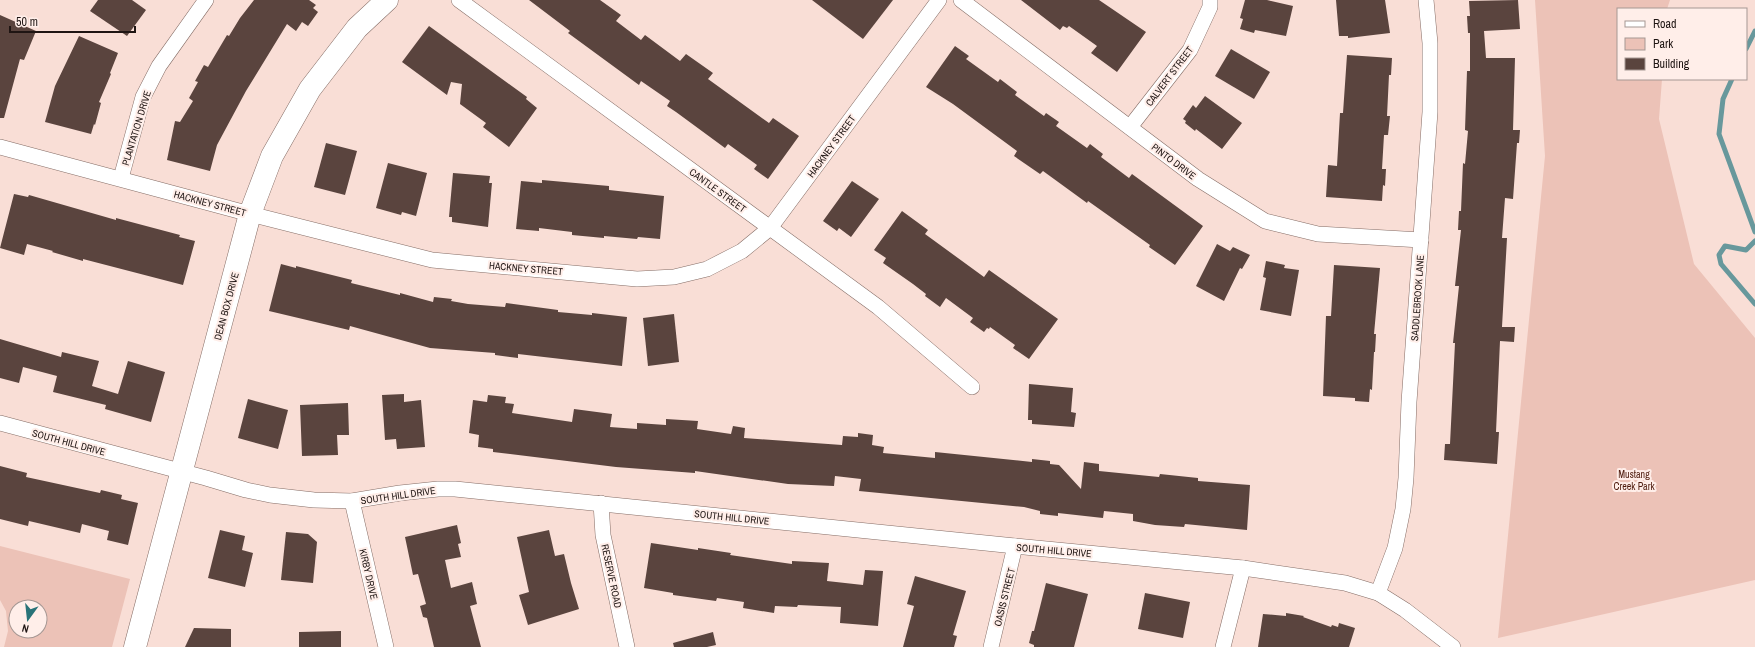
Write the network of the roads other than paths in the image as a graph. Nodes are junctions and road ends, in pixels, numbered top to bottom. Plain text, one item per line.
1 (206, 0) edge
2 (387, 0) edge
3 (459, 0) edge
4 (939, 0) edge
5 (961, 0) edge
6 (1210, 0) edge
7 (1426, 0) edge
8 (1130, 128) junction
9 (0, 146) edge
10 (121, 178) junction
11 (250, 214) junction
12 (770, 228) junction
13 (1421, 240) junction
14 (972, 387) dead end
15 (0, 424) edge
16 (181, 471) junction
17 (352, 501) junction
18 (601, 504) junction
19 (1015, 546) junction
20 (1243, 568) junction
21 (1378, 593) junction
22 (135, 647) edge
23 (386, 647) edge
24 (627, 647) edge
25 (991, 647) edge
26 (1223, 647) edge
27 (1453, 647) edge

1 - 10 street, PLANTATION DRIVE
2 - 11 street, DEAN BOX DRIVE
3 - 12 street, CANTLE STREET
4 - 12 street, HACKNEY STREET
5 - 8 street, PINTO DRIVE
6 - 8 street, CALVERT STREET
7 - 13 street, SADDLEBROOK LANE
8 - 13 street, PINTO DRIVE
9 - 10 street, HACKNEY STREET
10 - 11 street, HACKNEY STREET
11 - 12 street, HACKNEY STREET
11 - 16 street, DEAN BOX DRIVE
12 - 14 street, CANTLE STREET
13 - 21 street, SADDLEBROOK LANE
15 - 16 street, SOUTH HILL DRIVE
16 - 17 street, SOUTH HILL DRIVE
16 - 22 street, DEAN BOX DRIVE
17 - 18 street, SOUTH HILL DRIVE
17 - 23 street, KIRBY DRIVE
18 - 19 street, SOUTH HILL DRIVE
18 - 24 street, RESERVE ROAD
19 - 20 street, SOUTH HILL DRIVE
19 - 25 street, OASIS STREET
20 - 21 street, SOUTH HILL DRIVE
20 - 26 street
21 - 27 street, SOUTH HILL DRIVE

